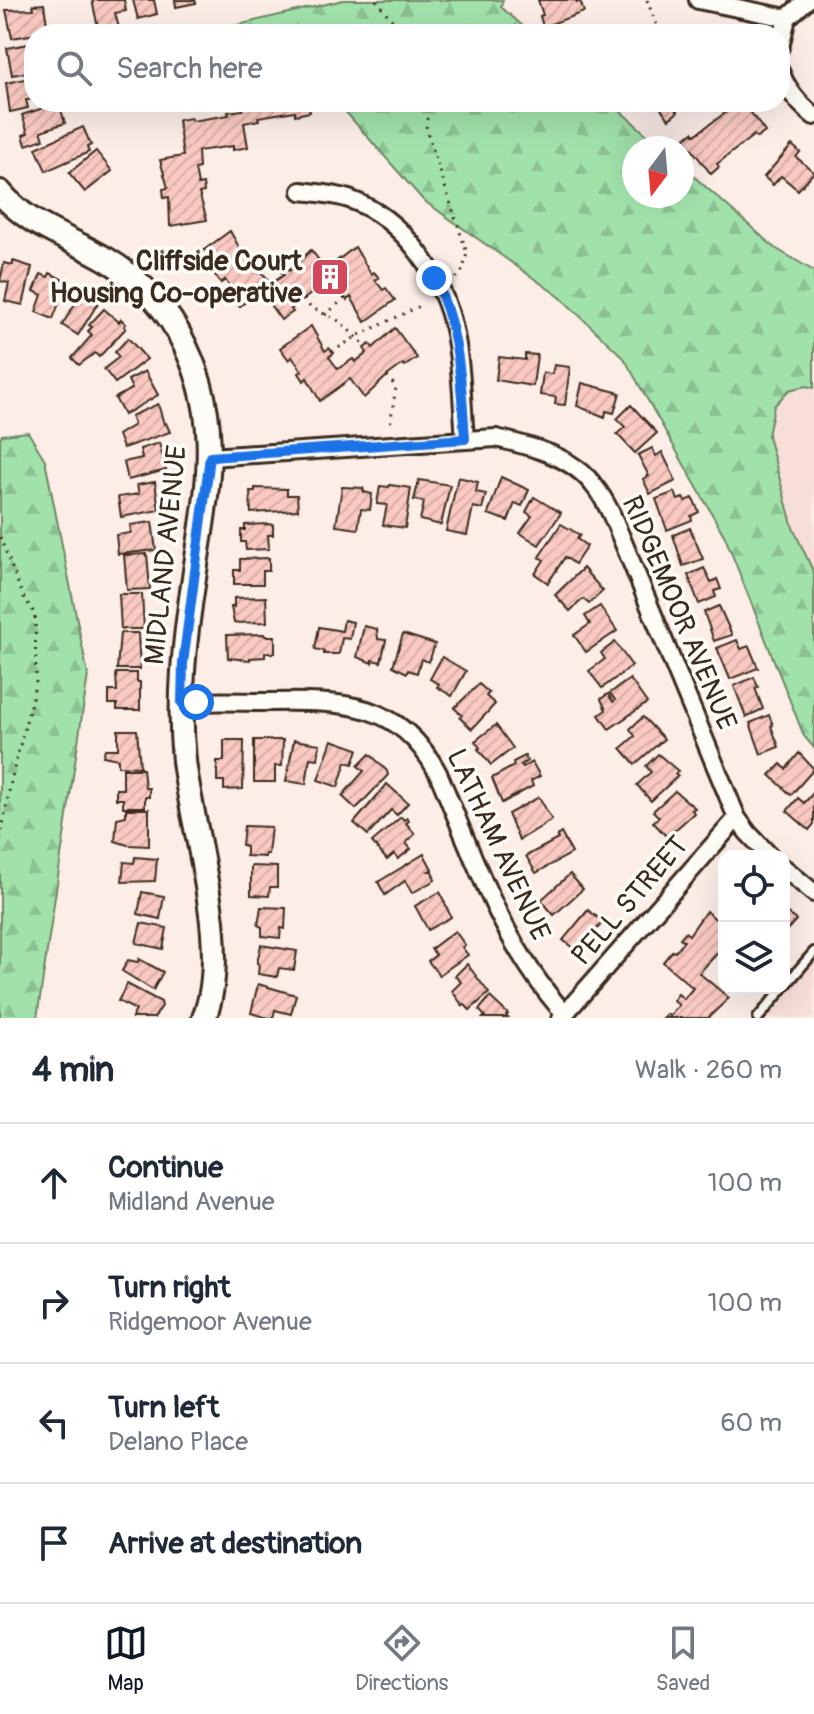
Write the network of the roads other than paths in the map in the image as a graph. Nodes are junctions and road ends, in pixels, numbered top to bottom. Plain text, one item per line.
1 (698, 0) edge
2 (807, 0) edge
3 (787, 18) junction
4 (786, 24) edge
5 (790, 91) edge
6 (814, 116) edge
7 (301, 191) dead end
8 (0, 192) edge
9 (465, 439) junction
10 (210, 457) junction
11 (182, 703) junction
12 (737, 818) junction
13 (764, 850) edge
14 (790, 873) edge
15 (814, 893) edge
16 (814, 952) edge
17 (790, 981) edge
18 (779, 994) edge
19 (563, 1016) edge
20 (204, 1018) edge
21 (758, 1018) edge

1 - 3 street
2 - 3 street
3 - 4 street
5 - 6 street
7 - 9 street
8 - 10 street, MIDLAND AVENUE
9 - 10 street, RIDGEMOOR AVENUE
9 - 12 street, RIDGEMOOR AVENUE
10 - 11 street, MIDLAND AVENUE
11 - 19 street, LATHAM AVENUE
11 - 20 street, MIDLAND AVENUE
12 - 13 street, RIDGEMOOR AVENUE
12 - 19 street, PELL STREET
14 - 15 street
16 - 17 lane
18 - 21 lane

